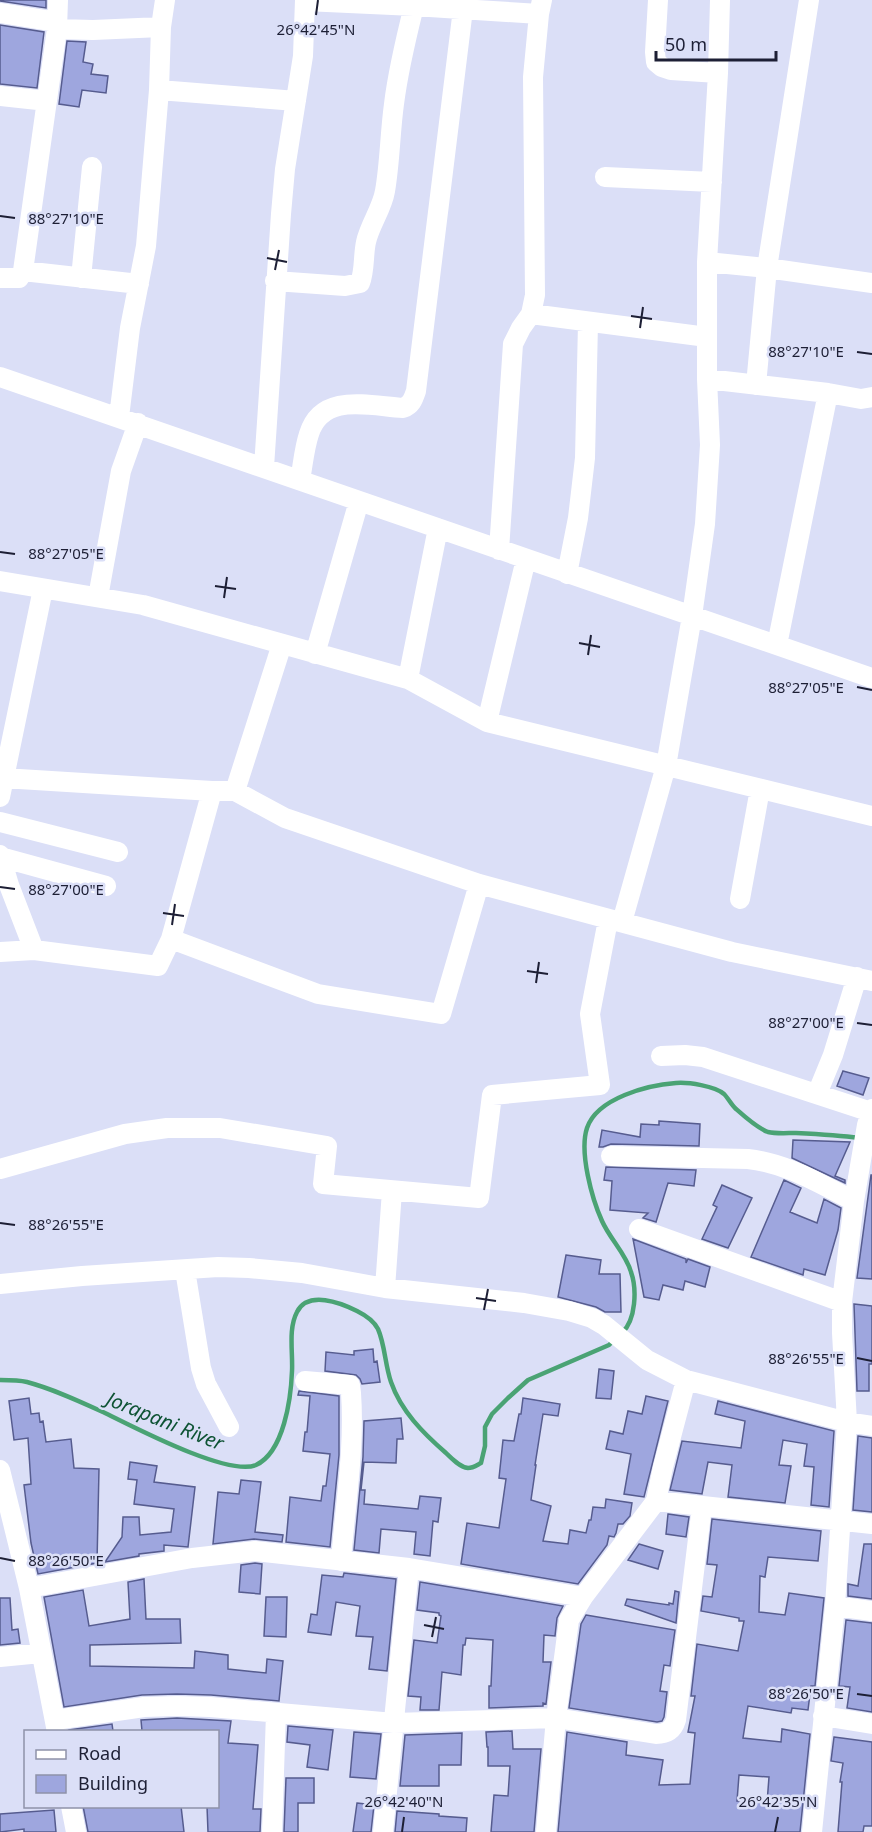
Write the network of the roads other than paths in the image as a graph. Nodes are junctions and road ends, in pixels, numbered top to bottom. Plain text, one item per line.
1 (57, 0) edge
2 (165, 0) edge
3 (305, 0) edge
4 (658, 0) edge
5 (720, 0) edge
6 (809, 0) edge
7 (414, 3) edge
8 (541, 7) edge
9 (463, 9) junction
10 (0, 13) edge
11 (57, 25) junction
12 (160, 27) junction
13 (718, 73) junction
14 (159, 90) junction
15 (0, 96) edge
16 (46, 101) junction
17 (296, 101) junction
18 (92, 166) dead end
19 (605, 177) dead end
20 (712, 182) junction
21 (707, 262) junction
22 (767, 268) junction
23 (23, 271) junction
24 (0, 278) edge
25 (81, 278) junction
26 (275, 281) junction
27 (872, 283) edge
28 (139, 284) junction
29 (531, 314) junction
30 (588, 323) junction
31 (707, 337) junction
32 (0, 377) edge
33 (707, 379) junction
34 (756, 385) junction
35 (828, 393) junction
36 (872, 397) edge
37 (119, 417) junction
38 (138, 423) junction
39 (264, 467) junction
40 (300, 480) junction
41 (359, 501) junction
42 (438, 528) junction
43 (499, 550) junction
44 (526, 559) junction
45 (567, 574) junction
46 (0, 581) edge
47 (43, 589) junction
48 (98, 597) junction
49 (692, 616) junction
50 (282, 644) junction
51 (777, 645) junction
52 (315, 654) junction
53 (872, 678) edge
54 (408, 679) junction
55 (487, 722) junction
56 (666, 766) junction
57 (1, 787) edge
58 (760, 789) junction
59 (235, 790) junction
60 (212, 791) junction
61 (872, 816) edge
62 (0, 822) edge
63 (118, 852) dead end
64 (0, 856) edge
65 (479, 884) junction
66 (106, 886) dead end
67 (740, 898) dead end
68 (615, 921) junction
69 (171, 939) junction
70 (34, 950) junction
71 (0, 952) edge
72 (864, 979) edge
73 (662, 1056) dead end
74 (817, 1094) junction
75 (870, 1115) edge
76 (611, 1156) dead end
77 (0, 1169) edge
78 (392, 1191) junction
79 (854, 1201) junction
80 (639, 1229) dead end
81 (184, 1270) junction
82 (0, 1284) edge
83 (385, 1288) junction
84 (842, 1302) junction
85 (686, 1380) junction
86 (305, 1381) dead end
87 (847, 1422) junction
88 (872, 1426) edge
89 (229, 1427) dead end
90 (0, 1470) edge
91 (656, 1501) junction
92 (702, 1506) junction
93 (841, 1521) junction
94 (872, 1524) edge
95 (340, 1561) junction
96 (409, 1568) junction
97 (29, 1588) junction
98 (584, 1597) junction
99 (835, 1606) junction
100 (872, 1611) edge
101 (40, 1653) junction
102 (0, 1657) edge
103 (276, 1713) junction
104 (823, 1716) junction
105 (556, 1718) junction
106 (394, 1723) junction
107 (872, 1724) edge
108 (56, 1726) edge
109 (71, 1808) edge
110 (76, 1832) edge
111 (272, 1832) edge
112 (383, 1832) edge
113 (546, 1832) edge
114 (812, 1832) edge

1 - 11 street
2 - 12 street
3 - 7 street
3 - 17 street
4 - 13 street
5 - 13 street
6 - 22 street
7 - 9 street
7 - 26 street
8 - 9 street
8 - 29 street
9 - 40 street
10 - 11 street
11 - 12 street
11 - 16 street
12 - 14 street
13 - 20 street
14 - 17 street
14 - 28 street
15 - 16 street
16 - 23 street
17 - 26 street
18 - 25 street
19 - 20 street
20 - 21 street
21 - 22 street
21 - 31 street
22 - 27 street
22 - 34 street
23 - 24 street
23 - 25 street
25 - 28 street
26 - 39 street
28 - 37 street
29 - 30 street
29 - 43 street
30 - 31 street
30 - 45 street
31 - 33 street
32 - 37 street
33 - 34 street
33 - 49 street
34 - 35 street
35 - 36 street
35 - 51 street
37 - 38 street
38 - 39 street
38 - 48 street
39 - 40 street
40 - 41 street
41 - 42 street
41 - 52 street
42 - 43 street
42 - 54 street
43 - 44 street
44 - 45 street
44 - 55 street
45 - 49 street
46 - 47 street
47 - 48 street
47 - 57 street
48 - 50 street
49 - 51 street
49 - 56 street
50 - 52 street
50 - 59 street
51 - 53 street
52 - 54 street
54 - 55 street
55 - 56 street
56 - 58 street
56 - 68 street
57 - 60 street
58 - 61 street
58 - 67 street
59 - 60 street
59 - 65 street
60 - 69 street
62 - 63 street
64 - 66 street
64 - 70 street
65 - 68 street
65 - 69 street
68 - 72 street
68 - 78 street
69 - 70 street
70 - 71 street
72 - 74 street
73 - 74 street
74 - 75 street
75 - 79 street
76 - 79 street
77 - 78 street
78 - 83 street
79 - 84 street
80 - 84 street
81 - 82 street
81 - 83 street
81 - 89 street
83 - 85 street
84 - 87 street
85 - 87 street
85 - 91 street
86 - 95 street
87 - 88 street
87 - 93 street
90 - 97 street
91 - 92 street
91 - 98 street
92 - 93 street
92 - 105 street
93 - 94 street
93 - 99 street
95 - 96 street
95 - 97 street
96 - 98 street
96 - 106 street
97 - 101 street
98 - 105 street
99 - 100 street
99 - 104 street
101 - 102 street
101 - 108 street
103 - 106 street
103 - 108 street
103 - 111 street
104 - 107 street
104 - 114 street
105 - 106 street
105 - 113 street
106 - 112 street
109 - 110 street

